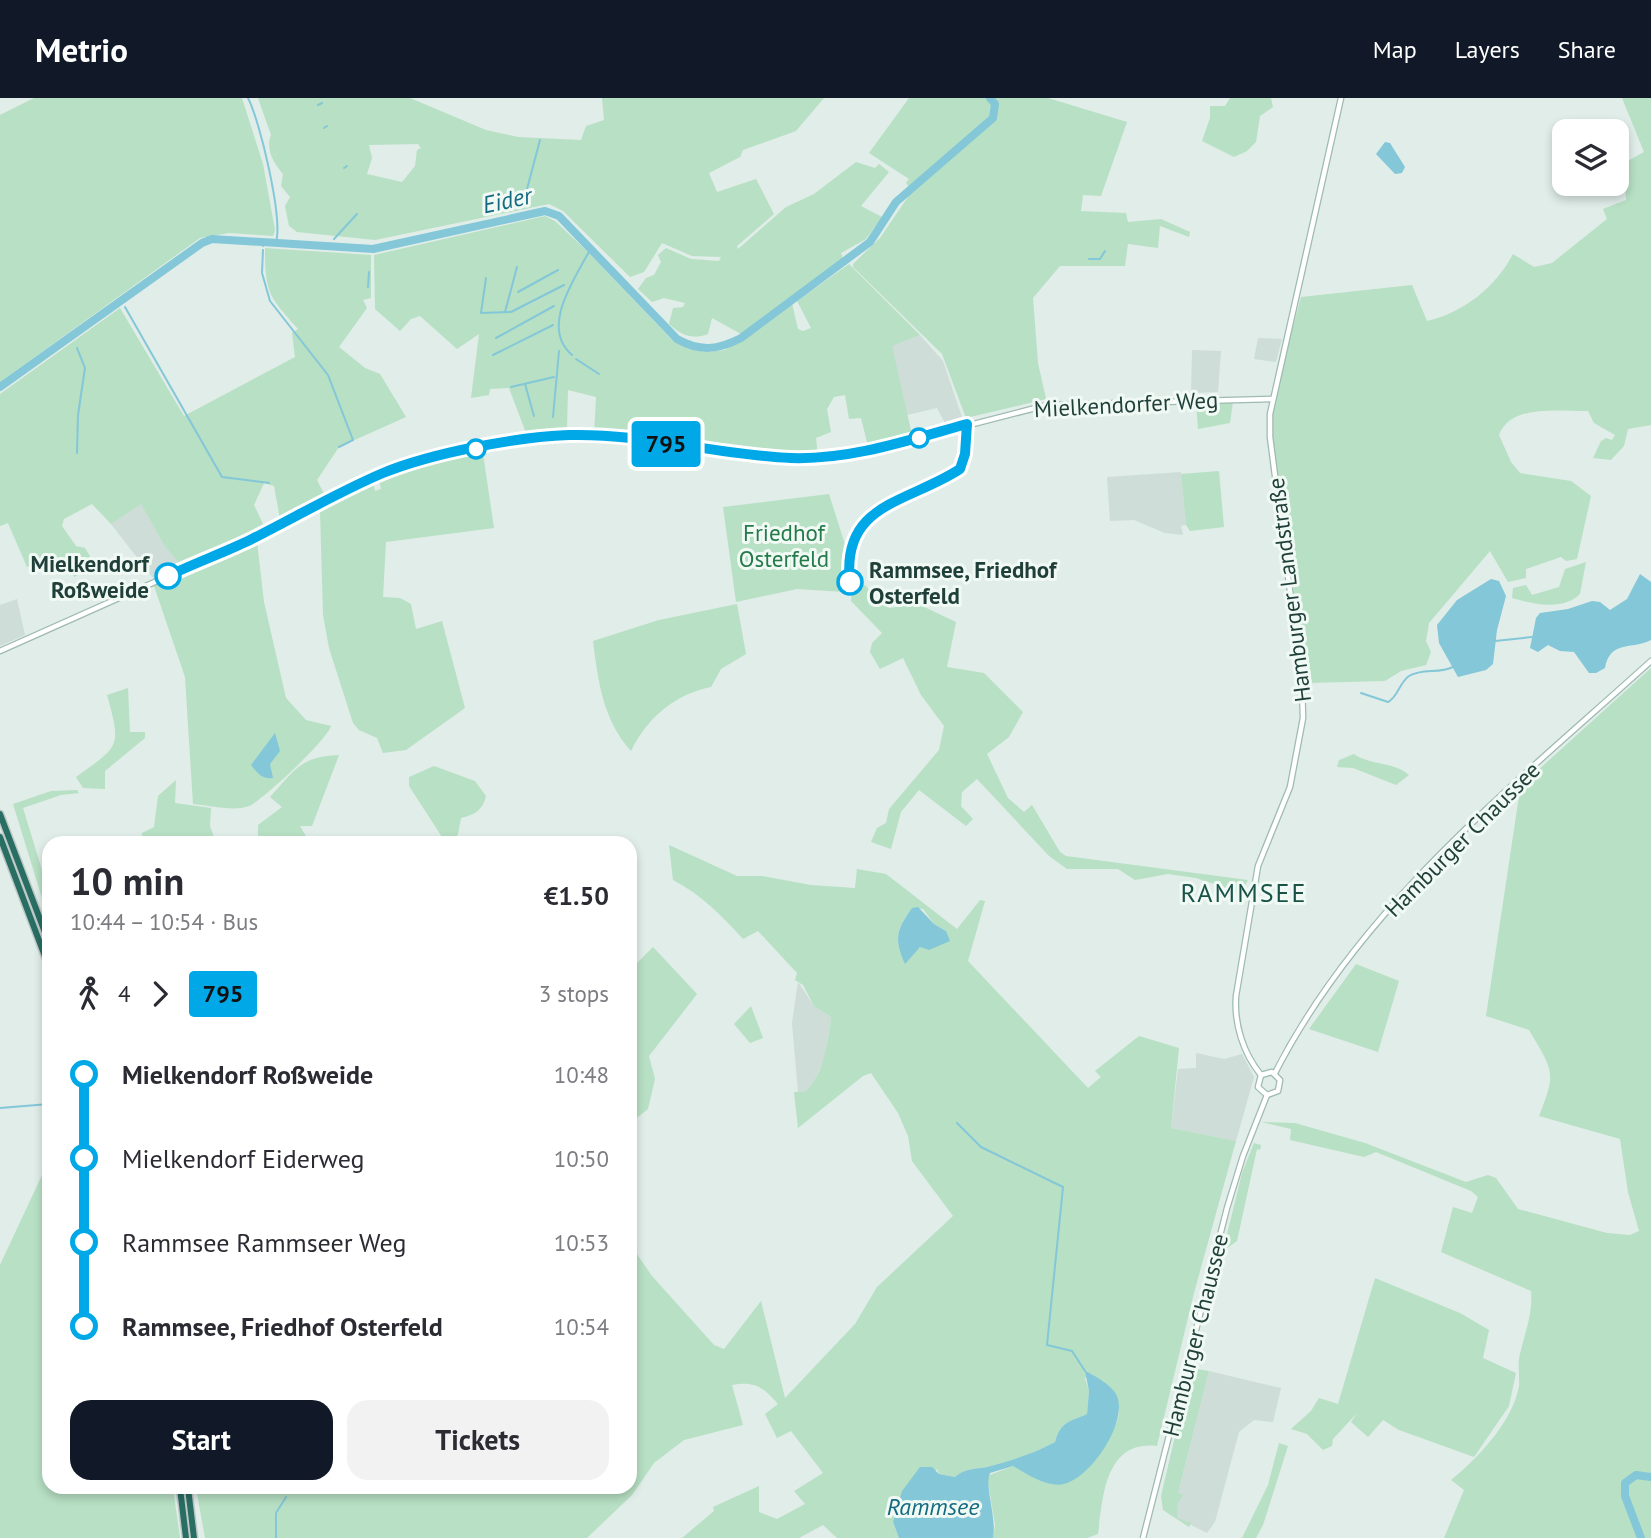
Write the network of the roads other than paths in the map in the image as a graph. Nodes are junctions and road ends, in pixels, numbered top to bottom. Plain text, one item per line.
1 (1341, 98) edge
2 (1272, 399) junction
3 (0, 651) edge
4 (1651, 661) edge
5 (0, 814) edge
6 (0, 837) edge
7 (42, 925) edge
8 (42, 948) edge
9 (1275, 1073) junction
10 (1261, 1075) junction
11 (1267, 1095) junction
12 (181, 1494) edge
13 (189, 1494) edge
14 (186, 1538) edge
15 (194, 1538) edge
16 (1143, 1538) edge

1 - 2 main road, Hamburger Landstraße
2 - 3 main road, Mielkendorfer Weg
2 - 10 main road, Hamburger Landstraße
4 - 9 main road, Hamburger Chaussee
5 - 7 highway
6 - 8 highway
9 - 10 main road
9 - 11 main road
10 - 11 main road
11 - 16 main road, Hamburger Chaussee
12 - 14 highway
13 - 15 highway

